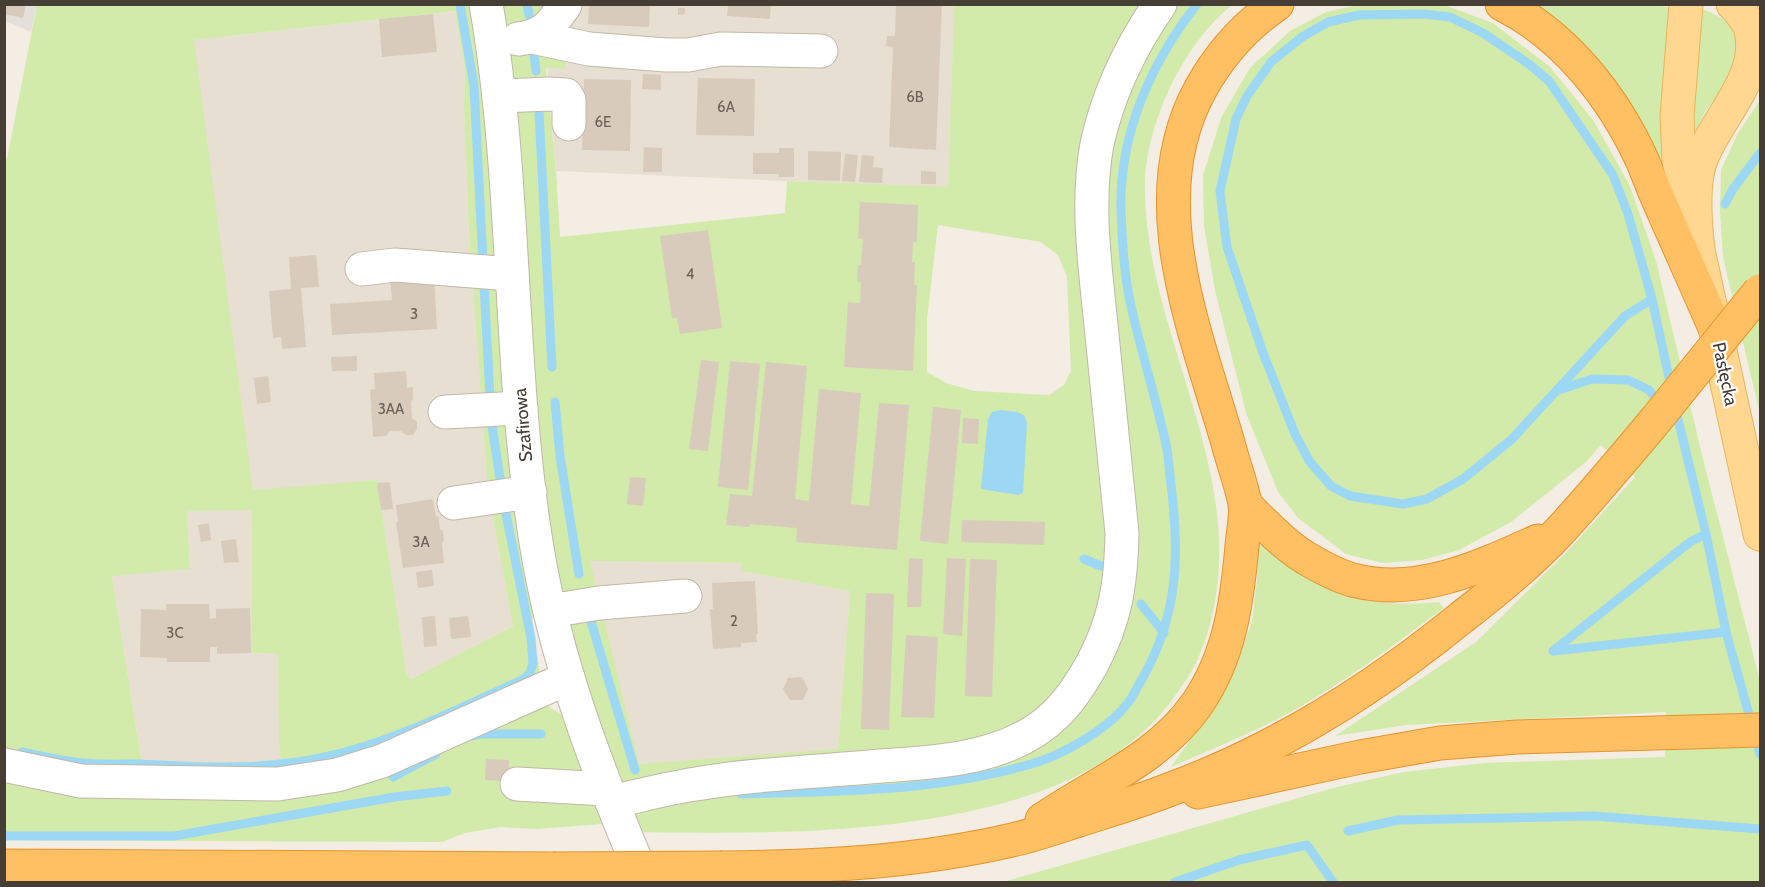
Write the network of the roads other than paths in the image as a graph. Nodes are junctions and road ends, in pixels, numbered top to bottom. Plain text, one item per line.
1 (486, 4) edge
2 (1160, 4) edge
3 (1277, 4) edge
4 (1502, 4) edge
5 (1686, 4) edge
6 (1732, 4) edge
7 (566, 5) edge
8 (532, 37) junction
9 (492, 40) junction
10 (821, 51) dead end
11 (499, 96) junction
12 (568, 124) dead end
13 (1694, 214) junction
14 (362, 269) dead end
15 (512, 274) junction
16 (1761, 291) edge
17 (1716, 330) junction
18 (521, 408) junction
19 (445, 412) dead end
20 (530, 492) junction
21 (454, 503) dead end
22 (1245, 505) junction
23 (1558, 532) junction
24 (1761, 534) edge
25 (685, 596) dead end
26 (550, 610) junction
27 (568, 678) junction
28 (1761, 730) edge
29 (4, 765) edge
30 (517, 784) dead end
31 (609, 795) junction
32 (1123, 807) junction
33 (1013, 840) junction
34 (4, 866) edge
35 (645, 882) edge

1 - 9 street, Szafirowa
2 - 31 street
3 - 22 highway
4 - 17 highway
5 - 13 main road, Pasłęcka
6 - 13 main road, Pasłęcka
7 - 8 street
8 - 9 street
8 - 10 street
9 - 11 street, Szafirowa
11 - 12 street
11 - 15 street, Szafirowa
13 - 17 main road, Pasłęcka
14 - 15 street
15 - 18 street, Szafirowa
16 - 23 highway, bridge
17 - 24 main road, Pasłęcka
18 - 19 street
18 - 20 street, Szafirowa
20 - 21 street
20 - 26 street, Szafirowa
22 - 23 highway
22 - 33 highway
23 - 32 highway
25 - 26 street
26 - 27 street, Szafirowa
27 - 29 street
27 - 31 street, Szafirowa
28 - 32 highway
30 - 31 street
31 - 35 street, Szafirowa
32 - 33 highway
33 - 34 highway, bridge

